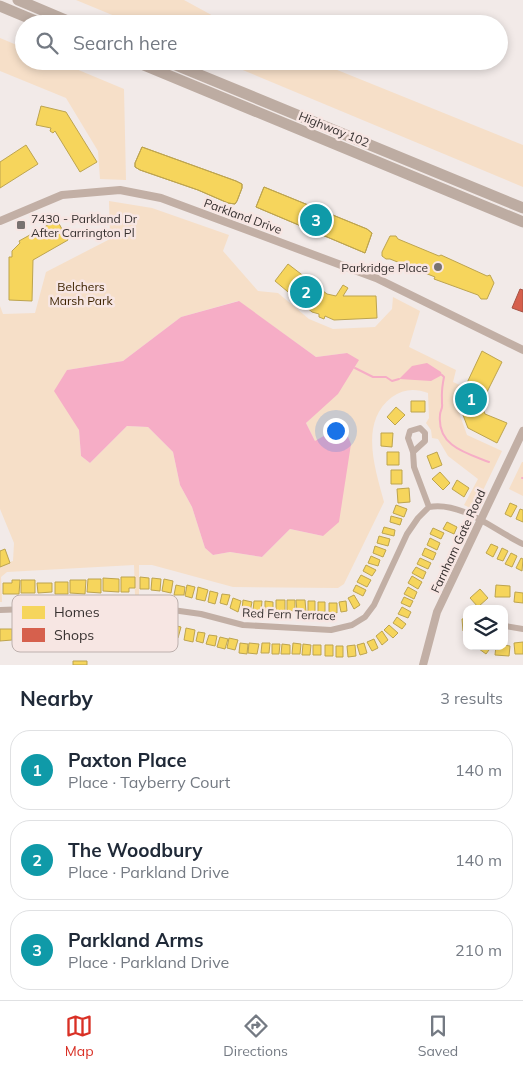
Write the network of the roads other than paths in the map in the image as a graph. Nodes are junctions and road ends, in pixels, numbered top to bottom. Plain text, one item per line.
1 (18, 0) edge
2 (0, 6) edge
3 (22, 15) edge
4 (54, 15) edge
5 (156, 70) edge
6 (188, 70) edge
7 (523, 208) edge
8 (0, 222) edge
9 (523, 222) edge
10 (523, 350) edge
11 (523, 432) edge
12 (413, 452) dead end
13 (429, 507) junction
14 (479, 520) junction
15 (523, 544) edge
16 (178, 611) edge
17 (508, 627) edge
18 (523, 629) edge
19 (423, 665) edge

1 - 4 highway
2 - 3 highway
5 - 9 highway, Highway 102
6 - 7 highway, Highway 102
8 - 10 street, Parkland Drive
11 - 14 street, Farnham Gate Road
12 - 13 street
13 - 14 street
13 - 16 street, Red Fern Terrace
14 - 15 street
14 - 19 street, Farnham Gate Road
17 - 18 street

